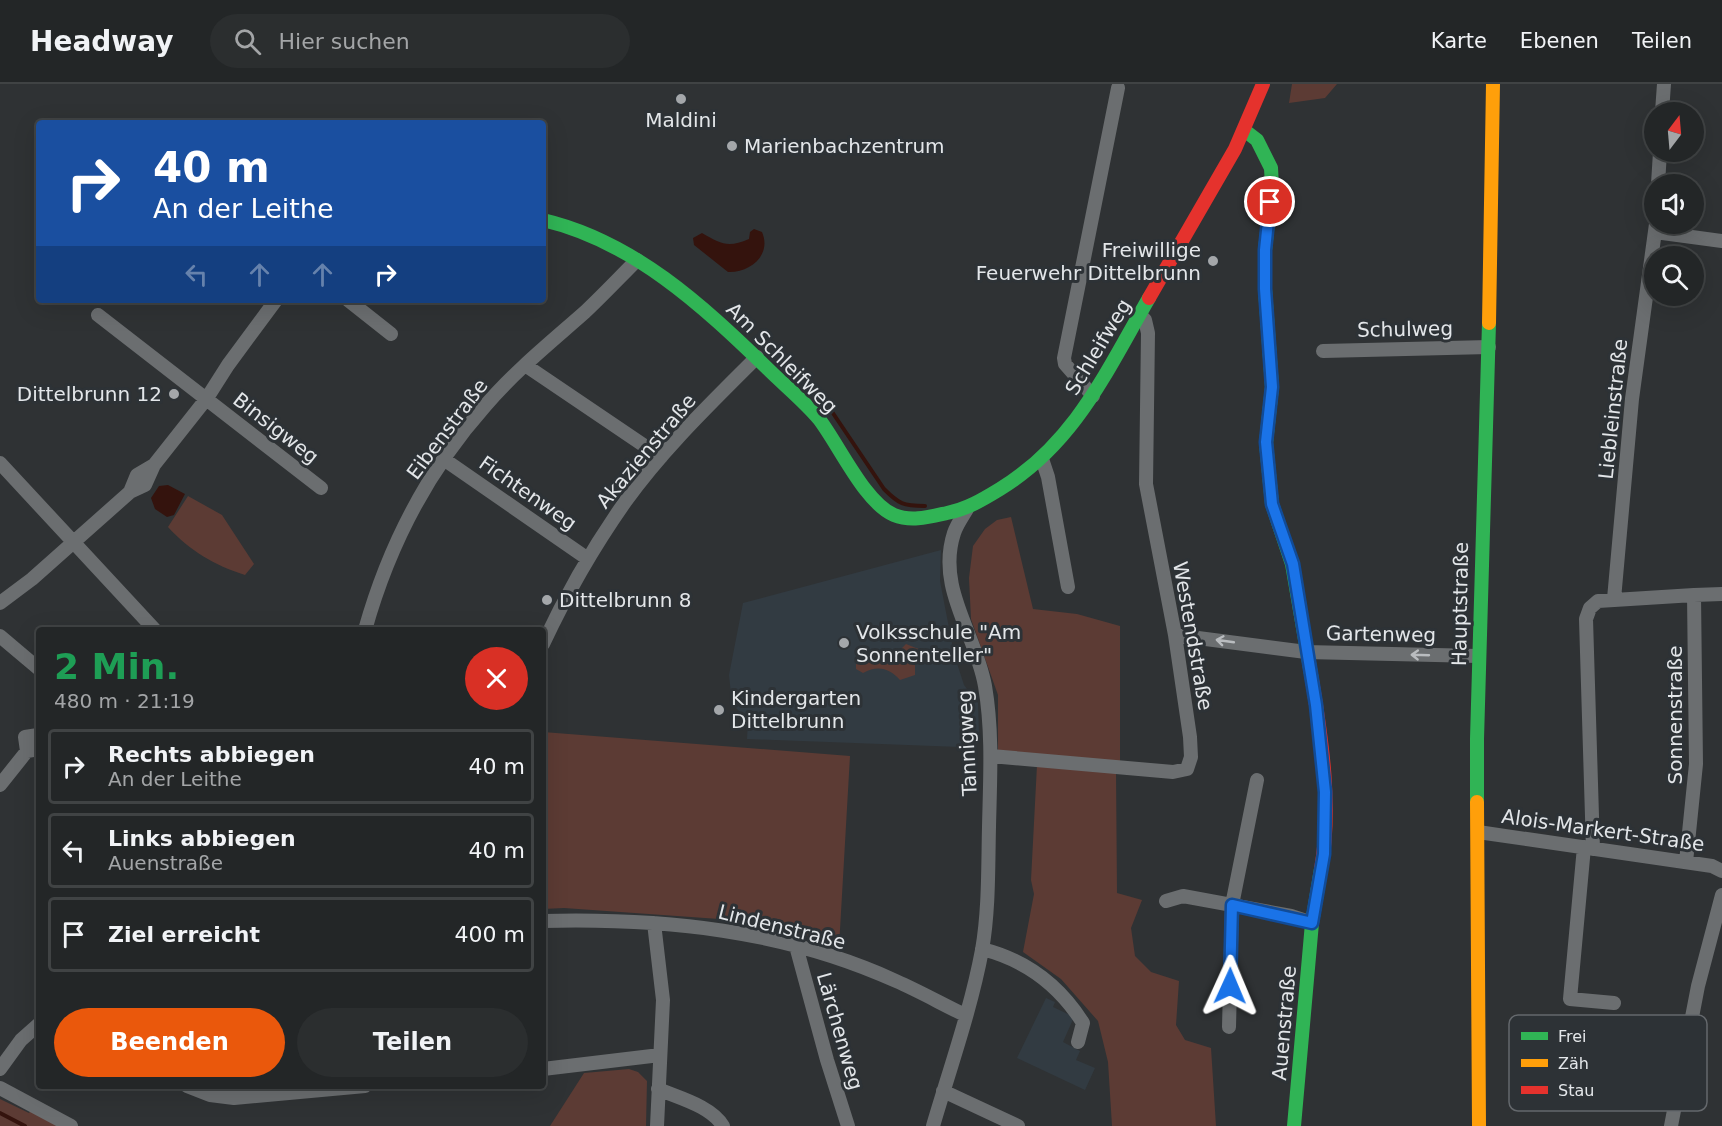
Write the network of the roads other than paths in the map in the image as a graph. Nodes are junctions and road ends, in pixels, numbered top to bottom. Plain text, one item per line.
1 (1263, 84) edge
2 (1493, 84) edge
3 (1664, 84) edge
4 (1118, 88) dead end
5 (1663, 102) edge
6 (1244, 130) junction
7 (546, 221) edge
8 (1654, 234) edge
9 (1684, 234) edge
10 (1722, 242) edge
11 (637, 260) junction
12 (274, 303) edge
13 (352, 303) edge
14 (98, 315) dead end
15 (1140, 315) junction
16 (391, 334) dead end
17 (1489, 347) junction
18 (1323, 351) dead end
19 (757, 357) junction
20 (525, 365) junction
21 (1093, 396) junction
22 (207, 398) junction
23 (661, 458) junction
24 (445, 459) junction
25 (1042, 459) junction
26 (0, 463) edge
27 (321, 488) dead end
28 (967, 508) junction
29 (910, 519) joint
30 (74, 542) junction
31 (588, 559) junction
32 (1068, 587) dead end
33 (1722, 594) edge
34 (1694, 595) junction
35 (1614, 599) junction
36 (0, 603) edge
37 (152, 627) edge
38 (366, 627) edge
39 (1175, 635) junction
40 (0, 636) edge
41 (546, 638) edge
42 (1306, 652) junction
43 (1478, 656) junction
44 (36, 666) edge
45 (36, 735) edge
46 (33, 750) edge
47 (991, 756) junction
48 (1257, 780) dead end
49 (0, 785) edge
50 (1478, 832) junction
51 (1589, 848) junction
52 (1686, 862) junction
53 (1722, 871) edge
54 (1722, 895) edge
55 (1166, 901) dead end
56 (1232, 905) junction
57 (546, 921) edge
58 (654, 923) junction
59 (1312, 923) junction
60 (796, 946) junction
61 (982, 949) junction
62 (1614, 1003) dead end
63 (965, 1015) junction
64 (1692, 1015) edge
65 (36, 1027) edge
66 (1229, 1027) dead end
67 (1078, 1042) dead end
68 (660, 1055) junction
69 (0, 1069) edge
70 (546, 1069) edge
71 (0, 1088) edge
72 (195, 1089) edge
73 (332, 1089) edge
74 (658, 1089) junction
75 (944, 1091) junction
76 (1674, 1111) edge
77 (71, 1126) edge
78 (657, 1126) edge
79 (723, 1126) edge
80 (848, 1126) edge
81 (933, 1126) edge
82 (1018, 1126) edge
83 (1294, 1126) edge
84 (1479, 1126) edge
85 (1671, 1126) edge

1 - 6 street, Schleifweg
2 - 17 street, Hauptstraße
3 - 5 street
4 - 21 street
6 - 15 street, Schleifweg
6 - 42 street, Auenstraße
7 - 11 street
8 - 35 street, Liebleinstraße
9 - 10 street
11 - 19 street, Am Schleifweg
11 - 20 street, Eibenstraße
12 - 22 street, Binsigweg
13 - 16 street
14 - 22 street, Binsigweg
15 - 21 street, Schleifweg
15 - 39 street, Westendstraße
17 - 18 street, Schulweg
17 - 43 street, Hauptstraße
19 - 23 street, Akazienstraße
19 - 29 street, Am Schleifweg
20 - 23 street
20 - 24 street, Eibenstraße
21 - 25 street, Schleifweg
22 - 27 street, Binsigweg
22 - 30 street, Binsigweg
23 - 31 street, Akazienstraße
24 - 31 street, Fichtenweg
24 - 38 street, Eibenstraße
25 - 28 street, Schleifweg
25 - 32 street
26 - 30 street
28 - 29 street, Schleifweg
28 - 47 street, Tannigweg
30 - 36 street, Binsigweg
30 - 37 street
31 - 41 street, Akazienstraße
33 - 34 street
34 - 35 street
34 - 52 street, Sonnenstraße
35 - 51 street
42 -> 39 street, Gartenweg
39 - 47 street, Westendstraße
40 - 44 street
43 -> 42 street, Gartenweg
42 - 59 street, Auenstraße
43 - 50 street, Hauptstraße
45 - 46 street
46 - 49 street
47 - 61 street, Tannigweg
48 - 56 street
50 - 51 street, Alois-Markert-Straße
50 - 84 street, Hauptstraße
51 - 52 street, Alois-Markert-Straße
51 - 62 street
52 - 53 street, Alois-Markert-Straße
54 - 64 street
55 - 56 street
56 - 59 street
56 - 66 street
57 - 58 street, Lindenstraße
58 - 60 street, Lindenstraße
58 - 68 street
59 - 83 street, Auenstraße
60 - 63 street, Lindenstraße
60 - 80 street, Lärchenweg
61 - 63 street, Tannigweg
61 - 67 street
63 - 75 street, Tannigweg
65 - 69 street
68 - 70 street
68 - 74 street
71 - 77 street
72 - 73 street
74 - 78 street
74 - 79 street
75 - 81 street, Tannigweg
75 - 82 street
76 - 85 street

